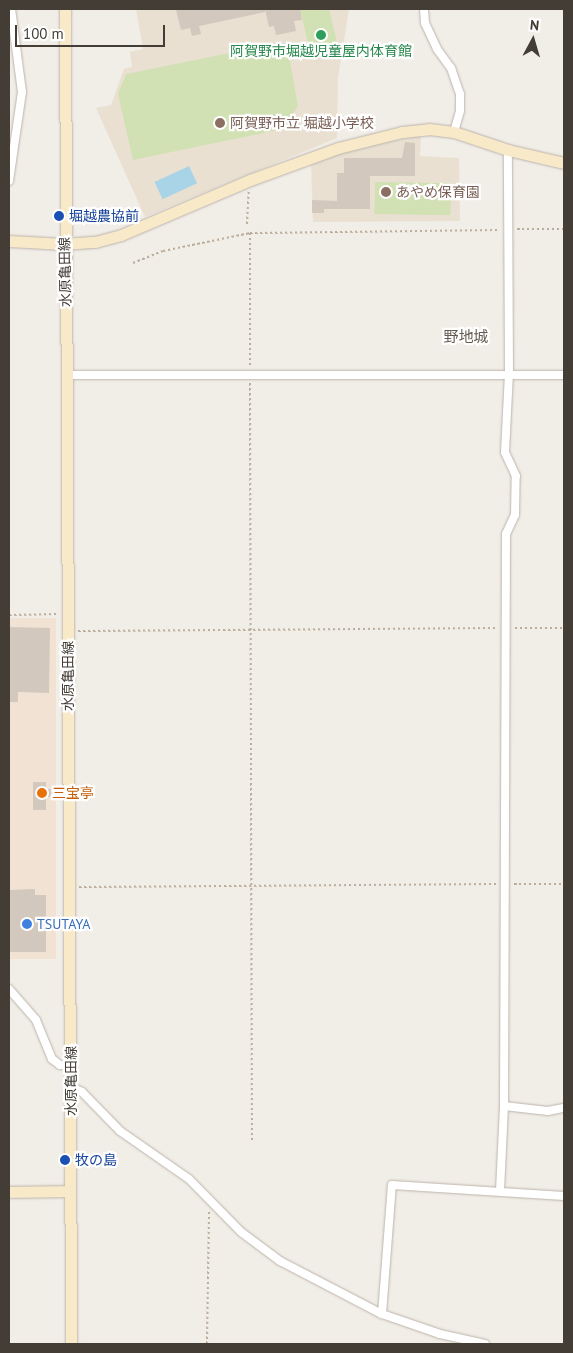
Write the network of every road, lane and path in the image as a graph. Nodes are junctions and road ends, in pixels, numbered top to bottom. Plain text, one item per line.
1 (11, 9) edge
2 (64, 9) edge
3 (424, 9) edge
4 (454, 132) junction
5 (508, 150) junction
6 (564, 163) edge
7 (250, 180) junction
8 (9, 181) edge
9 (247, 224) dead end
10 (508, 229) junction
11 (564, 229) edge
12 (250, 233) junction
13 (9, 241) edge
14 (64, 244) junction
15 (133, 263) dead end
16 (509, 373) junction
17 (250, 374) junction
18 (66, 375) junction
19 (564, 375) edge
20 (68, 614) junction
21 (9, 615) edge
22 (507, 628) junction
23 (564, 628) edge
24 (252, 629) junction
25 (68, 631) junction
26 (250, 884) junction
27 (506, 884) junction
28 (564, 884) edge
29 (70, 887) junction
30 (9, 989) edge
31 (71, 1065) junction
32 (71, 1087) junction
33 (504, 1106) junction
34 (564, 1108) edge
35 (252, 1143) dead end
36 (500, 1190) junction
37 (70, 1191) junction
38 (9, 1192) edge
39 (564, 1196) edge
40 (216, 1205) junction
41 (382, 1314) junction
42 (71, 1344) edge
43 (207, 1344) edge
44 (485, 1344) edge

1 - 8 street
2 - 14 main road, 水原亀田線
3 - 4 street
4 - 5 main road
4 - 7 main road
5 - 6 main road
5 - 10 street
7 - 9 path
7 - 14 main road
10 - 11 path
10 - 12 path
10 - 16 street
12 - 15 path
12 - 17 path
13 - 14 main road
14 - 18 main road, 水原亀田線
16 - 17 street
16 - 19 street
16 - 22 street
17 - 18 street
17 - 24 path
18 - 20 main road, 水原亀田線
20 - 21 path
20 - 25 main road, 水原亀田線
22 - 23 path
22 - 24 path
22 - 27 street
24 - 25 path
24 - 26 path
25 - 29 main road, 水原亀田線
26 - 27 path
26 - 29 path
26 - 35 path
27 - 28 path
27 - 33 street
29 - 31 main road, 水原亀田線
30 - 31 street
31 - 32 main road, 水原亀田線
32 - 37 main road, 水原亀田線
32 - 40 street
33 - 34 street
33 - 36 street
36 - 39 street
36 - 41 street
37 - 38 main road
37 - 42 main road, 水原亀田線
40 - 41 street
40 - 43 path
41 - 44 street

